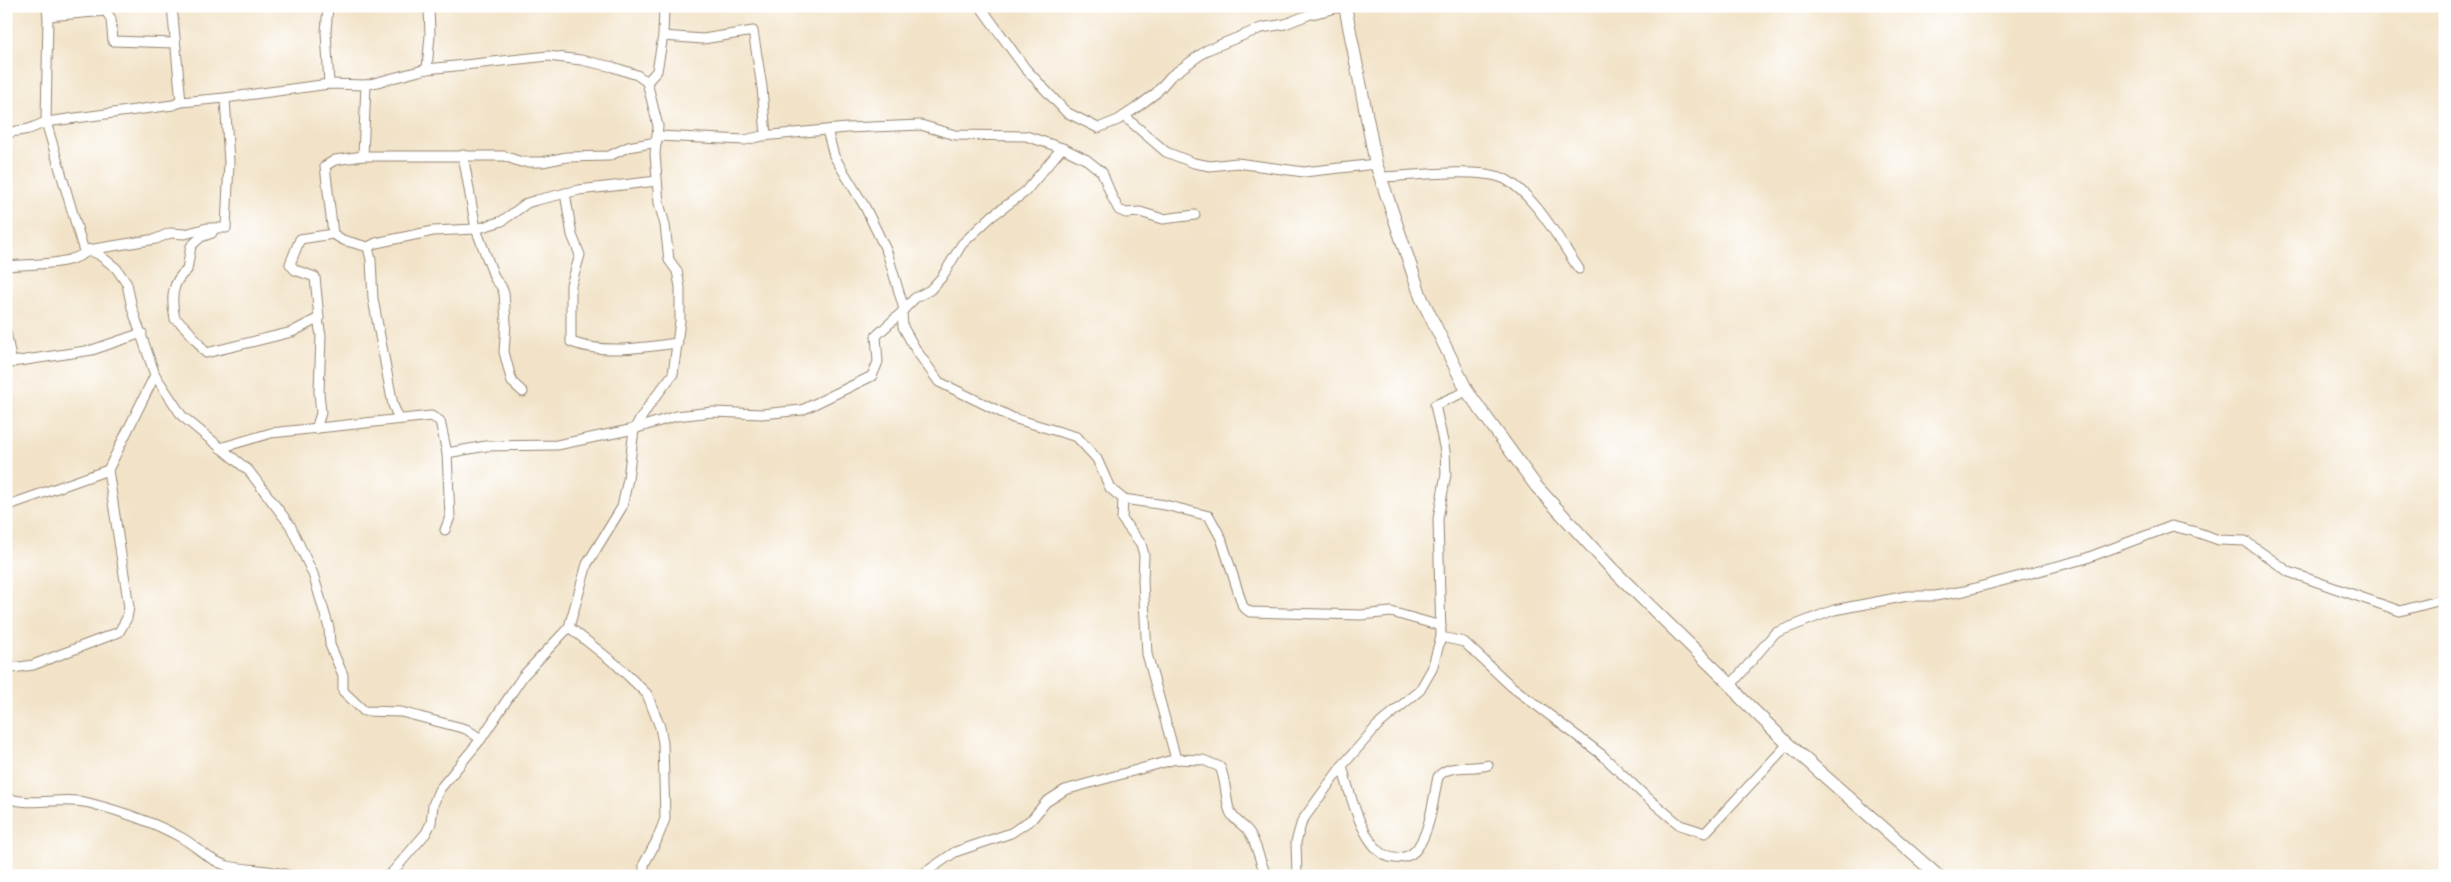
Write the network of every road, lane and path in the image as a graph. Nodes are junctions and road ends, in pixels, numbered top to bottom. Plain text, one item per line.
1 (46, 6) edge
2 (172, 6) edge
3 (328, 6) edge
4 (429, 6) edge
5 (664, 6) edge
6 (980, 6) edge
7 (1345, 6) edge
8 (48, 16) junction
9 (664, 36) junction
10 (174, 43) junction
11 (426, 69) junction
12 (647, 82) junction
13 (330, 84) junction
14 (366, 85) junction
15 (225, 98) junction
16 (180, 102) junction
17 (1124, 116) junction
18 (46, 122) junction
19 (827, 130) junction
20 (6, 133) edge
21 (766, 136) junction
22 (658, 139) junction
23 (1062, 148) junction
24 (363, 156) junction
25 (464, 156) junction
26 (1376, 164) junction
27 (1381, 177) junction
28 (657, 180) junction
29 (565, 193) junction
30 (1194, 215) dead end
31 (214, 228) junction
32 (476, 229) junction
33 (333, 234) junction
34 (368, 247) junction
35 (88, 250) junction
36 (7, 267) edge
37 (1579, 269) dead end
38 (903, 310) junction
39 (318, 319) junction
40 (6, 332) edge
41 (142, 333) junction
42 (678, 344) junction
43 (9, 363) edge
44 (155, 375) junction
45 (1467, 391) junction
46 (523, 392) dead end
47 (400, 419) junction
48 (316, 429) junction
49 (634, 429) junction
50 (220, 448) junction
51 (447, 453) junction
52 (108, 470) junction
53 (1123, 498) junction
54 (6, 506) edge
55 (446, 530) dead end
56 (2445, 599) edge
57 (1441, 626) junction
58 (569, 627) junction
59 (1440, 637) junction
60 (6, 668) edge
61 (1731, 685) junction
62 (482, 739) junction
63 (1788, 744) junction
64 (1176, 759) junction
65 (1488, 765) dead end
66 (1342, 766) junction
67 (6, 798) edge
68 (291, 876) edge
69 (389, 876) edge
70 (644, 876) edge
71 (920, 876) edge
72 (1267, 876) edge
73 (1298, 876) edge
74 (1938, 876) edge

1 - 8 street
2 - 10 street
3 - 13 street
4 - 11 street
5 - 9 street
6 - 17 street
7 - 17 street
7 - 26 street
8 - 10 street
8 - 18 street
9 - 12 street
9 - 21 street
10 - 16 street
11 - 12 street
11 - 14 street
12 - 22 street
13 - 14 street
13 - 15 street
14 - 24 street
15 - 16 street
15 - 31 street
16 - 18 street
17 - 26 street
18 - 20 street
18 - 35 street
19 - 21 street
19 - 23 street
19 - 38 street
21 - 22 street
22 - 25 street
22 - 28 street
23 - 30 street
23 - 38 street
24 - 25 street
24 - 33 street
25 - 32 street
26 - 27 street
27 - 37 street
27 - 45 street
28 - 29 street
28 - 42 street
29 - 32 street
29 - 42 street
31 - 35 street
31 - 39 street
32 - 34 street
32 - 46 street
33 - 34 street
33 - 39 street
34 - 47 street
35 - 36 street
35 - 41 street
38 - 49 street
38 - 53 street
39 - 48 street
40 - 43 street
41 - 43 street
41 - 44 street
42 - 49 street
44 - 50 street
44 - 52 street
45 - 57 street
45 - 61 street
47 - 48 street
47 - 51 street
48 - 50 street
49 - 51 street
49 - 58 street
50 - 62 street
51 - 55 street
52 - 54 street
52 - 60 street
53 - 57 street
53 - 64 street
56 - 61 street
57 - 59 street
58 - 62 street
58 - 70 street
59 - 63 street
59 - 66 street
61 - 63 street
62 - 69 street
63 - 74 street
64 - 71 street
64 - 72 street
65 - 66 street
66 - 73 street
67 - 68 street

